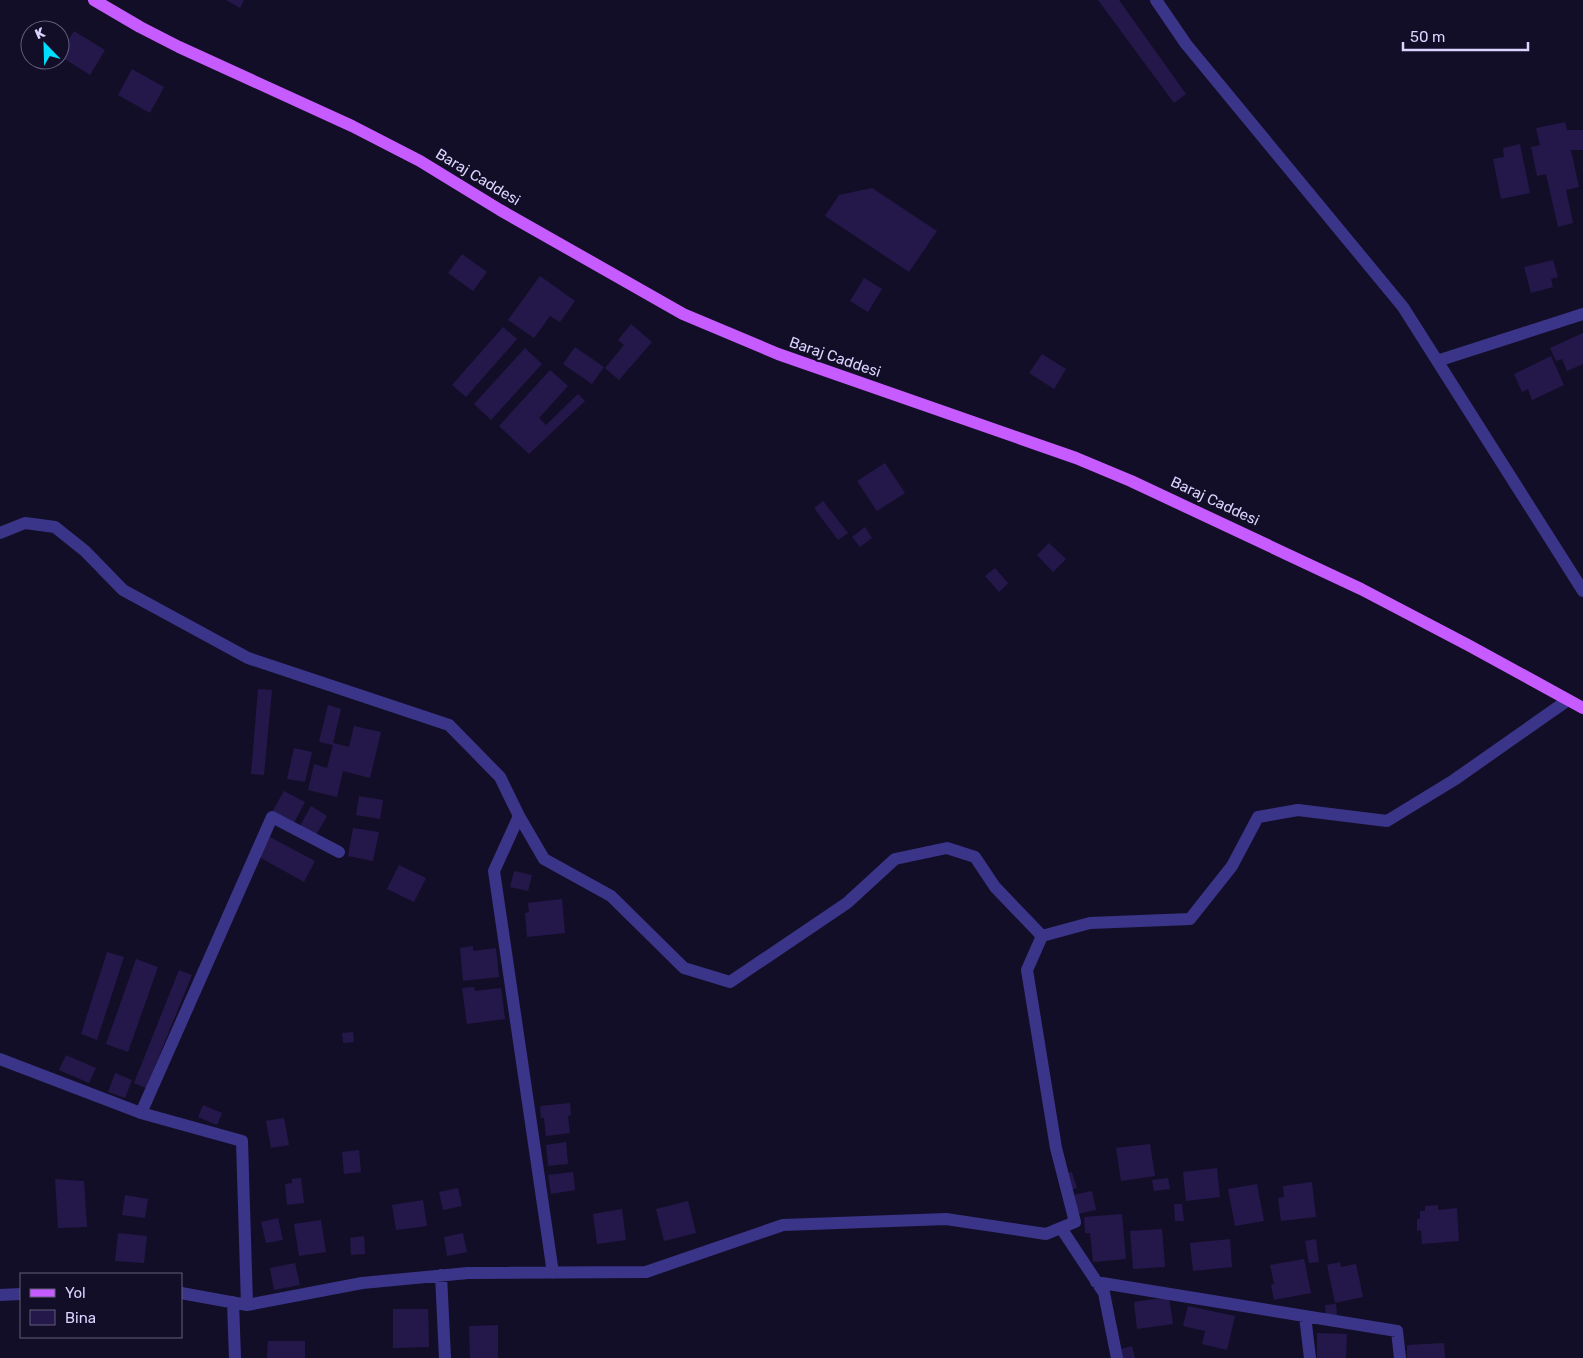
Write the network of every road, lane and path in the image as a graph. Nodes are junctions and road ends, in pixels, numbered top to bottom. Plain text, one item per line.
1 (94, 0) edge
2 (1156, 0) edge
3 (1583, 314) edge
4 (1437, 361) junction
5 (0, 533) edge
6 (1583, 590) edge
7 (1568, 700) junction
8 (1583, 708) edge
9 (519, 816) junction
10 (339, 852) dead end
11 (1042, 936) junction
12 (0, 1059) edge
13 (141, 1113) junction
14 (1061, 1228) junction
15 (553, 1273) junction
16 (441, 1276) junction
17 (1096, 1282) junction
18 (182, 1293) edge
19 (20, 1294) edge
20 (0, 1295) edge
21 (232, 1302) junction
22 (247, 1305) junction
23 (1305, 1316) junction
24 (235, 1358) edge
25 (445, 1358) edge
26 (1117, 1358) edge
27 (1310, 1358) edge
28 (1400, 1358) edge

1 - 7 main road, Baraj Caddesi
2 - 4 street
3 - 4 street
4 - 6 street
5 - 9 street
7 - 8 main road, Baraj Caddesi
7 - 11 street
9 - 11 street
9 - 15 street
10 - 13 street
11 - 14 street
12 - 13 street
13 - 22 street
14 - 15 street
14 - 17 street
15 - 16 street
16 - 22 street
16 - 25 street
17 - 23 street
17 - 26 street
18 - 21 street
19 - 20 street
21 - 22 street
21 - 24 street
23 - 27 street
23 - 28 street

